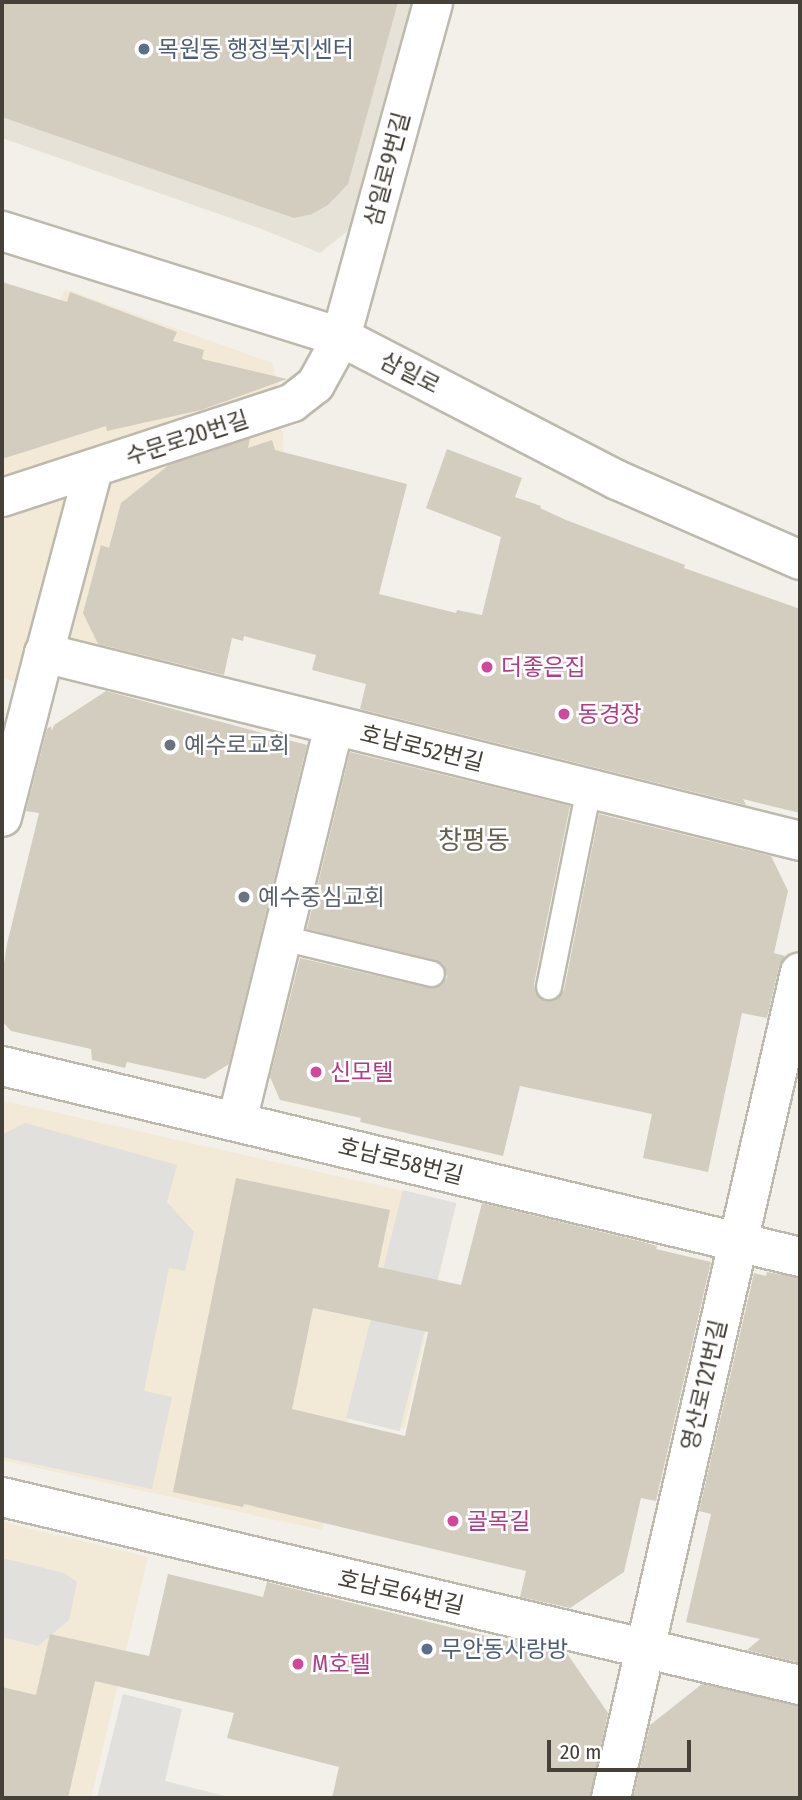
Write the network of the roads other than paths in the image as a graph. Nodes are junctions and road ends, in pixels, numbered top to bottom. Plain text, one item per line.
1 (433, 2) edge
2 (2, 231) edge
3 (341, 337) junction
4 (93, 469) junction
5 (2, 497) edge
6 (800, 561) edge
7 (44, 653) junction
8 (334, 726) junction
9 (589, 789) junction
10 (2, 817) edge
11 (800, 841) edge
12 (282, 939) junction
13 (800, 972) edge
14 (432, 974) dead end
15 (550, 987) dead end
16 (2, 1066) edge
17 (237, 1121) junction
18 (736, 1242) junction
19 (800, 1257) edge
20 (2, 1497) edge
21 (645, 1650) junction
22 (800, 1685) edge
23 (611, 1798) edge

1 - 3 street, 삼일로9번길
2 - 3 street, 삼일로
3 - 4 street, 수문로20번길
3 - 6 street, 삼일로
4 - 5 street, 수문로20번길
4 - 7 street
7 - 8 street, 호남로52번길
7 - 10 street
8 - 9 street, 호남로52번길
8 - 12 street
9 - 11 street, 호남로52번길
9 - 15 lane
12 - 14 lane
12 - 17 street
13 - 18 street, 영산로121번길
16 - 17 street, 호남로58번길
17 - 18 street, 호남로58번길
18 - 19 street, 호남로58번길
18 - 21 street, 영산로121번길
20 - 21 street, 호남로64번길
21 - 22 street, 호남로64번길
21 - 23 street, 영산로121번길

